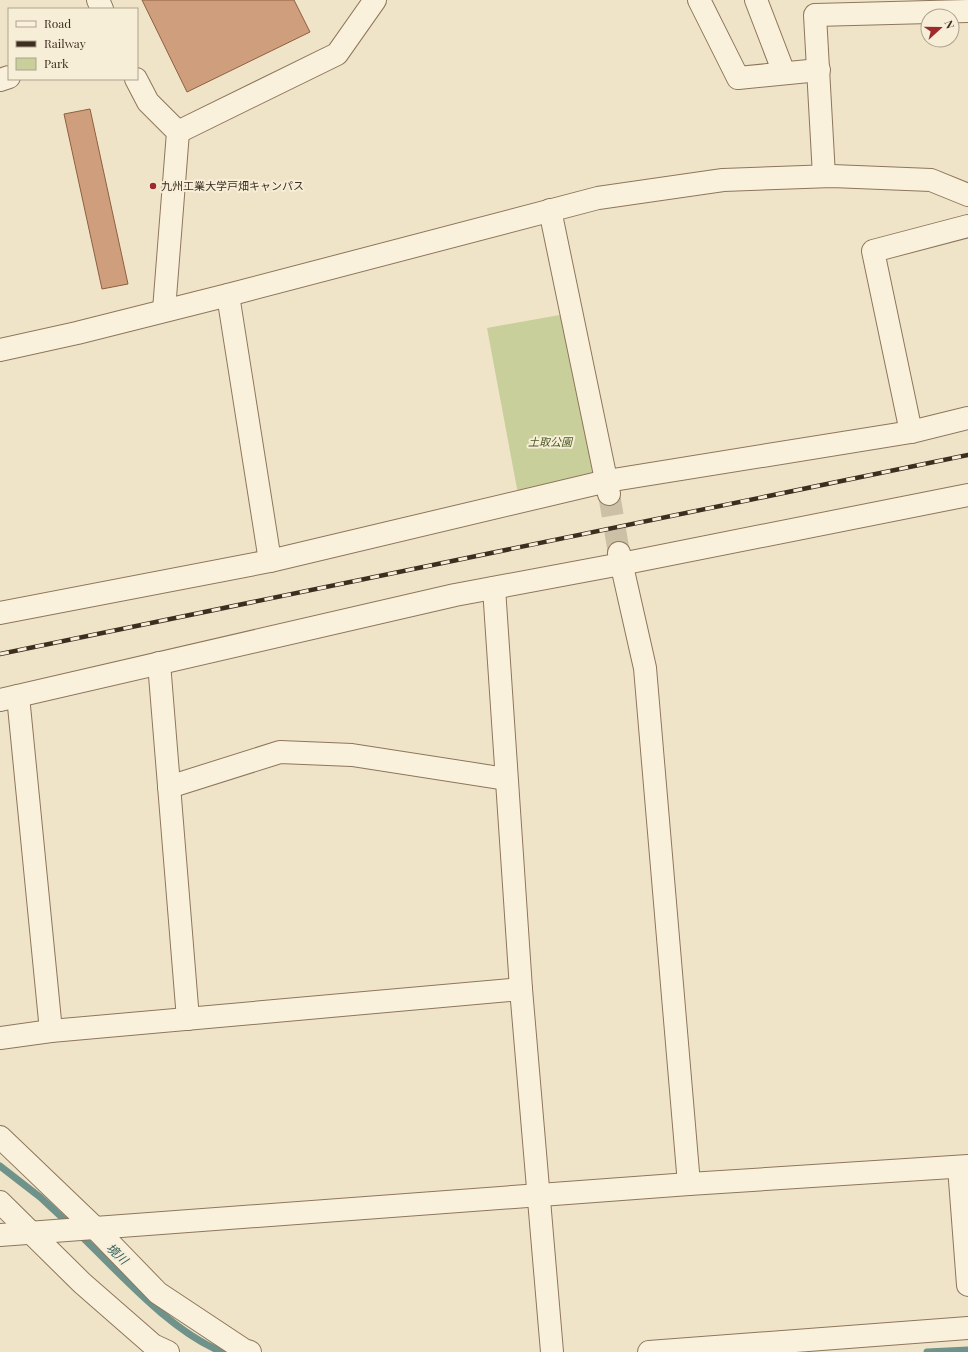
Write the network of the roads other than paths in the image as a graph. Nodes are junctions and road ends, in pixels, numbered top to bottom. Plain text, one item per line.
1 (375, 0) edge
2 (699, 0) edge
3 (756, 0) edge
4 (968, 11) edge
5 (819, 70) junction
6 (784, 73) junction
7 (137, 80) edge
8 (178, 132) junction
9 (824, 176) junction
10 (968, 195) edge
11 (550, 210) junction
12 (968, 226) edge
13 (228, 295) junction
14 (164, 310) junction
15 (0, 350) edge
16 (968, 418) edge
17 (911, 432) junction
18 (608, 488) junction
19 (968, 495) edge
20 (620, 559) junction
21 (270, 561) junction
22 (494, 588) junction
23 (0, 613) edge
24 (159, 663) junction
25 (9, 698) edge
26 (506, 779) junction
27 (169, 787) junction
28 (520, 988) junction
29 (188, 1019) junction
30 (51, 1031) junction
31 (0, 1038) edge
32 (0, 1137) edge
33 (963, 1166) edge
34 (690, 1184) junction
35 (540, 1195) junction
36 (0, 1202) edge
37 (94, 1227) junction
38 (40, 1232) junction
39 (0, 1235) edge
40 (968, 1285) edge
41 (968, 1328) edge
42 (158, 1350) edge
43 (250, 1352) edge
44 (552, 1352) edge
45 (649, 1352) edge

1 - 8 street
2 - 6 street
3 - 6 street
4 - 5 street
5 - 6 street
5 - 9 street
7 - 8 street
8 - 14 street
9 - 10 street
9 - 11 street
11 - 13 street
11 - 18 street
12 - 17 street
13 - 14 street
13 - 21 street
14 - 15 street
16 - 17 street
17 - 18 street
18 - 21 street
19 - 20 street
20 - 22 street
20 - 34 street
21 - 23 street
22 - 24 street
22 - 26 street
24 - 25 street
24 - 27 street
25 - 30 street
26 - 27 street
26 - 28 street
27 - 29 street
28 - 29 street
28 - 35 street
29 - 30 street
30 - 31 street
32 - 37 street
33 - 34 street
33 - 40 street
34 - 35 street
35 - 37 street
35 - 44 street
36 - 38 street
37 - 38 street
37 - 43 street
38 - 39 street
38 - 42 street
41 - 45 street

